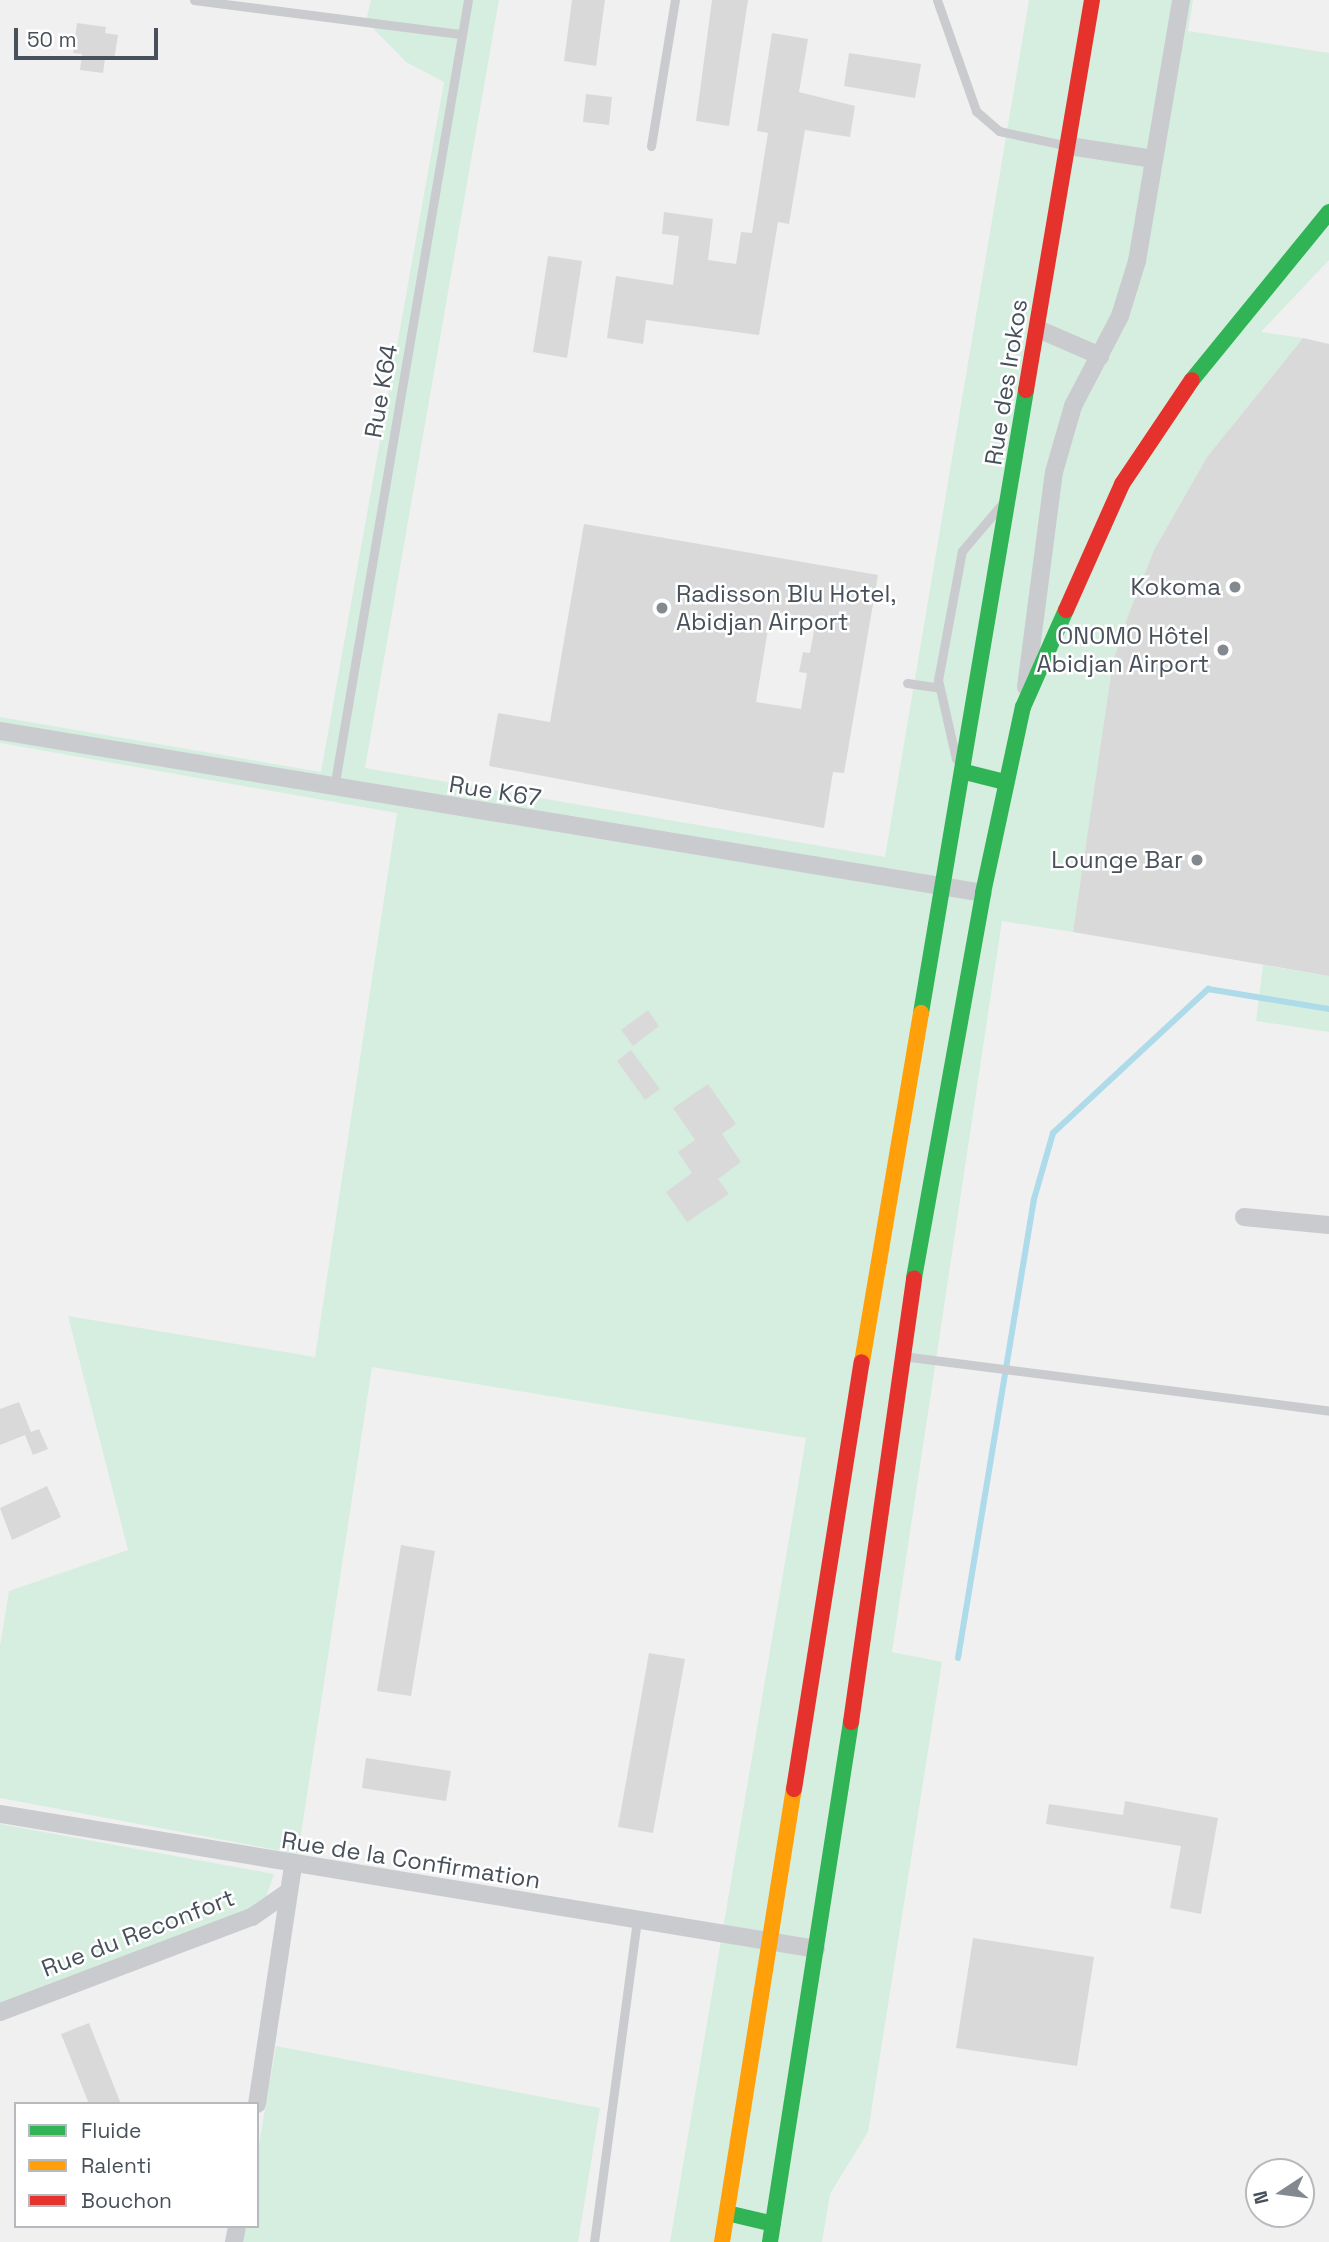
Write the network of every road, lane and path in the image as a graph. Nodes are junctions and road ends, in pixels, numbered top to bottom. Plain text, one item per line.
1 (194, 0) edge
2 (468, 0) edge
3 (675, 0) edge
4 (937, 0) edge
5 (1092, 0) edge
6 (1181, 0) edge
7 (460, 34) junction
8 (651, 146) dead end
9 (1069, 146) junction
10 (1154, 159) junction
11 (1329, 212) edge
12 (1038, 329) junction
13 (1100, 356) junction
14 (1011, 493) junction
15 (907, 683) dead end
16 (937, 687) junction
17 (1023, 707) junction
18 (0, 731) edge
19 (964, 778) junction
20 (1005, 782) junction
21 (334, 789) junction
22 (945, 887) junction
23 (983, 892) junction
24 (1244, 1217) dead end
25 (1329, 1225) edge
26 (900, 1355) junction
27 (1329, 1411) edge
28 (0, 1814) edge
29 (293, 1866) junction
30 (288, 1892) junction
31 (637, 1921) junction
32 (772, 1945) junction
33 (816, 1949) junction
34 (0, 2012) edge
35 (257, 2102) edge
36 (727, 2213) junction
37 (773, 2224) junction
38 (594, 2242) edge
39 (722, 2242) edge
40 (769, 2242) edge

1 - 7 lane
2 - 7 lane, Rue K64
3 - 8 lane
4 - 9 lane
5 - 9 main road, Rue des Irokos
6 - 10 street
7 - 21 lane, Rue K64
9 - 10 street
9 - 12 main road, Rue des Irokos
10 - 13 street
11 - 17 main road
12 - 13 street
12 - 14 main road, Rue des Irokos
13 - 17 street
14 - 16 lane
14 - 19 main road, Rue des Irokos
15 - 16 lane
16 - 19 lane
17 - 20 main road
18 - 21 street, Rue K67
19 - 20 main road
19 - 22 main road, Rue des Irokos
20 - 23 main road
21 - 22 street, Rue K67
22 - 23 street, Rue K67
22 - 32 main road, Rue des Irokos
23 - 26 main road
24 - 25 street
26 - 27 lane
26 - 33 main road
28 - 29 street, Rue de la Confirmation
29 - 30 street
29 - 31 street, Rue de la Confirmation
30 - 34 street, Rue du Reconfort
30 - 35 street
31 - 32 street, Rue de la Confirmation
31 - 38 lane
32 - 33 street, Rue de la Confirmation
32 - 36 main road, Rue des Irokos
33 - 37 main road
36 - 37 main road
36 - 39 main road, Rue des Irokos
37 - 40 main road

